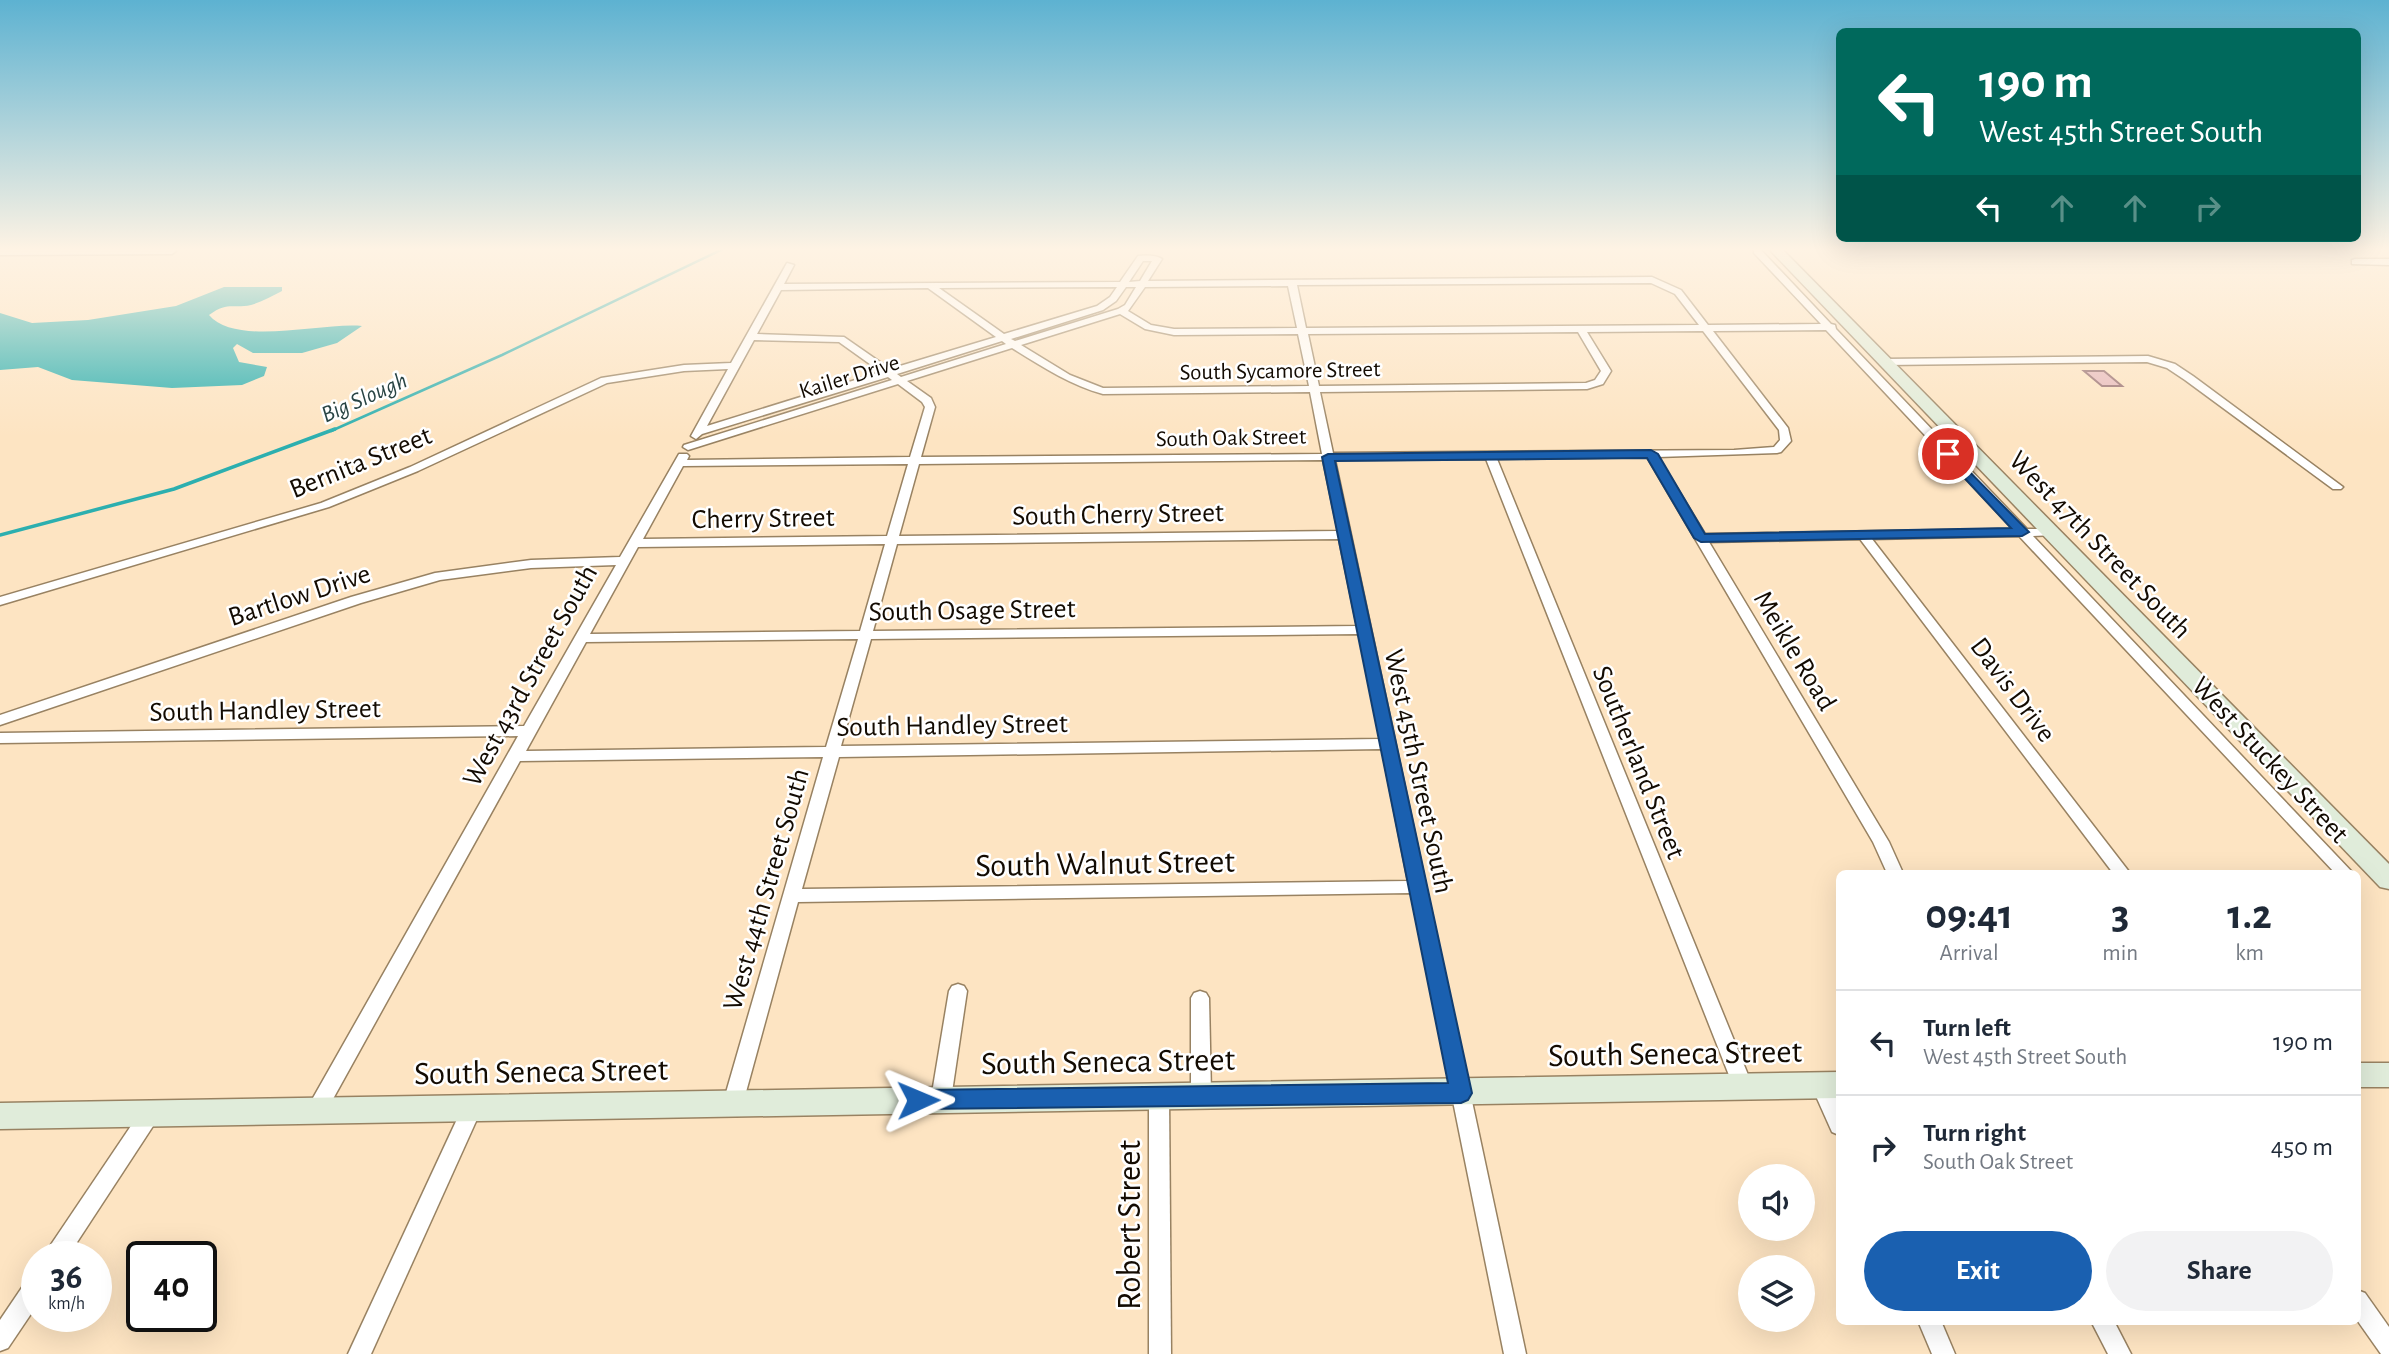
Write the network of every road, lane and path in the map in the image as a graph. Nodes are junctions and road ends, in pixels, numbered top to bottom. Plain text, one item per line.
1 (764, 311) edge
2 (967, 311) edge
3 (1087, 311) edge
4 (1121, 311) joint
5 (1298, 311) edge
6 (1692, 311) edge
7 (1816, 311) edge
8 (1833, 311) edge
9 (1850, 326) junction
10 (1829, 327) junction
11 (1705, 328) junction
12 (1581, 329) junction
13 (1302, 331) junction
14 (750, 337) junction
15 (1005, 337) junction
16 (1016, 344) junction
17 (1885, 362) junction
18 (734, 366) junction
19 (895, 377) junction
20 (1314, 389) junction
21 (698, 432) junction
22 (688, 447) junction
23 (1651, 454) junction
24 (1490, 456) junction
25 (1328, 457) junction
26 (915, 461) junction
27 (679, 463) junction
28 (2337, 487) dead end
29 (2022, 532) junction
30 (2050, 532) junction
31 (1344, 535) junction
32 (1864, 536) junction
33 (1701, 538) junction
34 (893, 540) junction
35 (634, 543) junction
36 (624, 561) junction
37 (0, 601) edge
38 (1364, 629) junction
39 (866, 635) junction
40 (581, 638) junction
41 (0, 720) edge
42 (530, 731) junction
43 (0, 738) edge
44 (1388, 744) junction
45 (833, 752) junction
46 (516, 757) junction
47 (1894, 870) edge
48 (2120, 870) edge
49 (2342, 870) edge
50 (2389, 880) edge
51 (1418, 887) junction
52 (792, 897) junction
53 (958, 991) dead end
54 (1200, 998) dead end
55 (2361, 1075) edge
56 (2389, 1075) edge
57 (1830, 1085) edge
58 (1743, 1087) junction
59 (1461, 1093) junction
60 (1201, 1094) junction
61 (1159, 1095) junction
62 (941, 1099) junction
63 (733, 1103) junction
64 (472, 1108) junction
65 (316, 1111) junction
66 (1836, 1112) edge
67 (150, 1114) junction
68 (0, 1116) edge
69 (66, 1241) edge
70 (2361, 1307) edge
71 (21, 1309) edge
72 (1930, 1325) edge
73 (2104, 1325) edge
74 (0, 1340) edge
75 (2389, 1346) edge
76 (359, 1354) edge
77 (1160, 1354) edge
78 (1515, 1354) edge
79 (1944, 1354) edge
80 (2120, 1354) edge

1 - 14 street, West 43rd Street South
2 - 15 street, South Sycamore Street
3 - 15 street, Kailer Drive
4 - 13 street
4 - 16 street, Kailer Drive
5 - 13 street, West 45th Street South
6 - 11 street
7 - 10 street, West Stuckey Street
8 - 9 street, West 47th Street South
9 - 10 street
9 - 17 street, West 47th Street South
10 - 11 street
10 - 29 street, West Stuckey Street
11 - 12 street
11 - 23 street, South Oak Street
12 - 13 street
12 - 20 street, South Sycamore Street
13 - 20 street, West 45th Street South
14 - 18 street, West 43rd Street South
14 - 19 street
15 - 16 street, South Sycamore Street
15 - 19 street, Kailer Drive
16 - 19 street, Kailer Drive
16 - 20 street, South Sycamore Street
17 - 28 street
17 - 30 street, West 47th Street South
18 - 21 street, West 43rd Street South
18 - 37 street, Bernita Street
19 - 21 street, Kailer Drive
19 - 22 street, Kailer Drive
19 - 26 street, West 44th Street South
20 - 25 street, West 45th Street South
21 - 22 street, West 43rd Street South
22 - 27 street, West 43rd Street South
23 - 24 street, South Oak Street
23 - 33 street, Meikle Road
24 - 25 street, South Oak Street
24 - 58 street, Southerland Street
25 - 26 street, South Oak Street
25 - 31 street, West 45th Street South
26 - 27 street, South Oak Street
26 - 34 street, West 44th Street South
27 - 35 street, West 43rd Street South
29 - 30 street
29 - 32 street
29 - 49 street, West Stuckey Street
30 - 50 street, West 47th Street South
31 - 34 street, South Cherry Street
31 - 38 street, West 45th Street South
32 - 33 street
32 - 48 street, Davis Drive
33 - 47 street, Meikle Road
34 - 35 street, Cherry Street
34 - 39 street, West 44th Street South
35 - 36 street, West 43rd Street South
36 - 40 street, West 43rd Street South
36 - 41 street, Bartlow Drive
38 - 39 street, South Osage Street
38 - 44 street, West 45th Street South
39 - 40 street, South Osage Street
39 - 45 street, West 44th Street South
40 - 42 street, West 43rd Street South
42 - 43 street, South Handley Street
42 - 46 street, West 43rd Street South
44 - 45 street, South Handley Street
44 - 51 street, West 45th Street South
45 - 46 street, South Handley Street
45 - 52 street, West 44th Street South
46 - 65 street, West 43rd Street South
51 - 52 street, South Walnut Street
51 - 59 street, West 45th Street South
52 - 63 street, West 44th Street South
53 - 62 street
54 - 60 street
55 - 56 street
57 - 58 street, South Seneca Street
57 - 66 street
58 - 59 street, South Seneca Street
59 - 60 street, South Seneca Street
59 - 78 street, West 45th Street South
60 - 61 street, South Seneca Street
61 - 62 street, South Seneca Street
61 - 77 street, Robert Street
62 - 63 street, South Seneca Street
63 - 64 street, South Seneca Street
64 - 65 street, South Seneca Street
64 - 76 street
65 - 67 street, South Seneca Street
67 - 68 street, South Seneca Street
67 - 69 street
70 - 75 street
71 - 74 street
72 - 79 street
73 - 80 street

